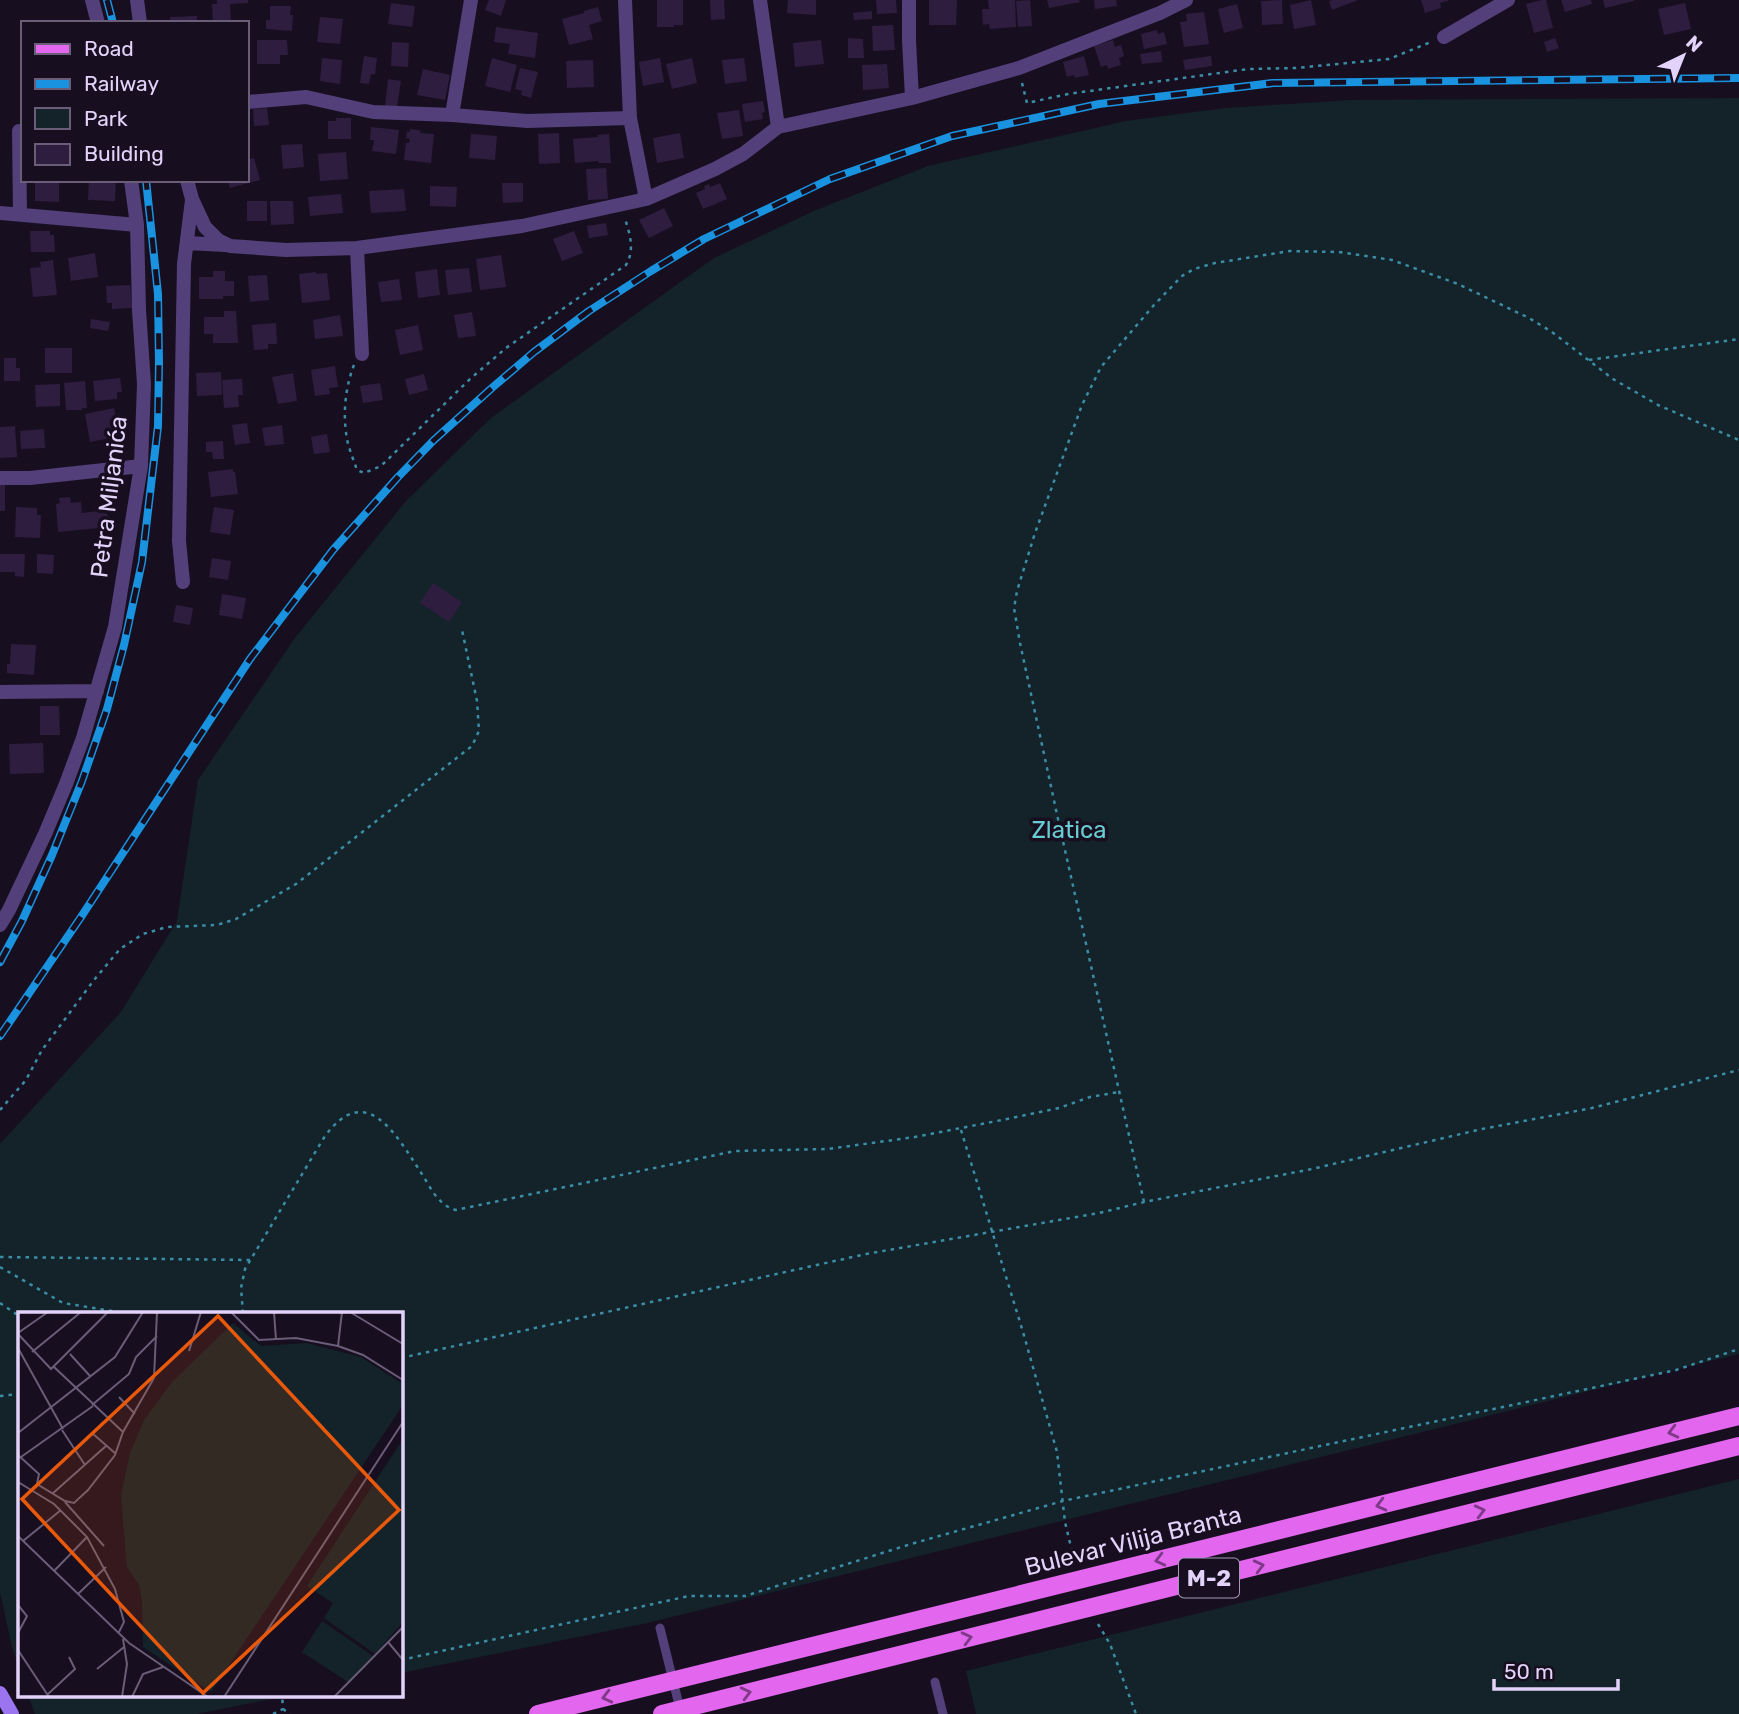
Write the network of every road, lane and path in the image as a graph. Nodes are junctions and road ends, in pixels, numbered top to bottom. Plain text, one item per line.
1 (92, 0) edge
2 (137, 0) edge
3 (471, 0) edge
4 (625, 0) edge
5 (760, 0) edge
6 (909, 0) edge
7 (1185, 0) edge
8 (1508, 0) edge
9 (97, 21) edge
10 (140, 21) edge
11 (1444, 37) joint
12 (1019, 68) junction
13 (912, 98) junction
14 (248, 102) edge
15 (452, 115) junction
16 (630, 118) junction
17 (778, 127) junction
18 (19, 131) dead end
19 (131, 182) edge
20 (188, 182) edge
21 (192, 199) junction
22 (646, 200) junction
23 (621, 206) junction
24 (0, 213) edge
25 (20, 214) junction
26 (137, 225) junction
27 (187, 243) junction
28 (230, 246) junction
29 (357, 248) junction
30 (1739, 339) edge
31 (362, 354) joint
32 (1589, 360) junction
33 (1739, 440) edge
34 (141, 466) junction
35 (0, 478) edge
36 (183, 582) dead end
37 (462, 630) dead end
38 (97, 691) junction
39 (0, 692) edge
40 (0, 925) edge
41 (1739, 1070) edge
42 (1119, 1092) junction
43 (0, 1110) edge
44 (961, 1128) junction
45 (1144, 1202) junction
46 (991, 1233) junction
47 (0, 1257) edge
48 (251, 1260) junction
49 (0, 1267) edge
50 (0, 1303) edge
51 (118, 1312) edge
52 (243, 1312) edge
53 (18, 1315) edge
54 (1739, 1349) edge
55 (402, 1358) edge
56 (18, 1394) edge
57 (0, 1396) edge
58 (1739, 1416) edge
59 (1739, 1446) edge
60 (1063, 1501) junction
61 (1079, 1568) dead end
62 (1096, 1620) dead end
63 (660, 1628) dead end
64 (402, 1660) edge
65 (673, 1681) junction
66 (935, 1682) dead end
67 (0, 1693) edge
68 (282, 1696) edge
69 (0, 1701) edge
70 (283, 1709) junction
71 (680, 1709) junction
72 (3, 1714) edge
73 (12, 1714) edge
74 (273, 1714) edge
75 (290, 1714) edge
76 (538, 1714) edge
77 (662, 1714) edge
78 (943, 1714) edge
79 (1136, 1714) edge

1 - 9 street
2 - 10 street
3 - 15 street
4 - 16 street
5 - 17 street
6 - 13 street
7 - 12 street
8 - 11 street
11 - 12 path
12 - 13 street
13 - 17 street
14 - 15 street
15 - 16 street
16 - 22 street
17 - 22 street
18 - 25 street
19 - 26 street, Petra Miljanića
20 - 21 street
21 - 27 street
21 - 28 street
22 - 23 street
23 - 29 street
23 - 31 path
24 - 25 street
25 - 26 street
26 - 34 street, Petra Miljanića
27 - 28 street
27 - 36 street
28 - 29 street
29 - 31 street
30 - 32 path
32 - 33 path
32 - 42 path
34 - 35 street
34 - 38 street, Petra Miljanića
37 - 43 path
38 - 39 street
38 - 40 street, Petra Miljanića
41 - 45 path
42 - 44 path
42 - 45 path
44 - 46 path
44 - 48 path
45 - 46 path
46 - 55 path
46 - 60 path
47 - 48 path
48 - 52 path
49 - 51 path
50 - 53 path
54 - 60 path
56 - 57 path
58 -> 65 main road, Bulevar Vilija Branta / M-2
71 -> 59 main road, M-2
60 - 61 path
60 - 64 path
62 - 79 path
63 - 65 lane
65 - 71 lane
65 -> 76 main road, Bulevar Vilija Branta / M-2
66 - 78 lane
67 - 73 street
68 - 70 path
69 - 72 street
70 - 74 path
70 - 75 path
71 - 77 main road, M-2

